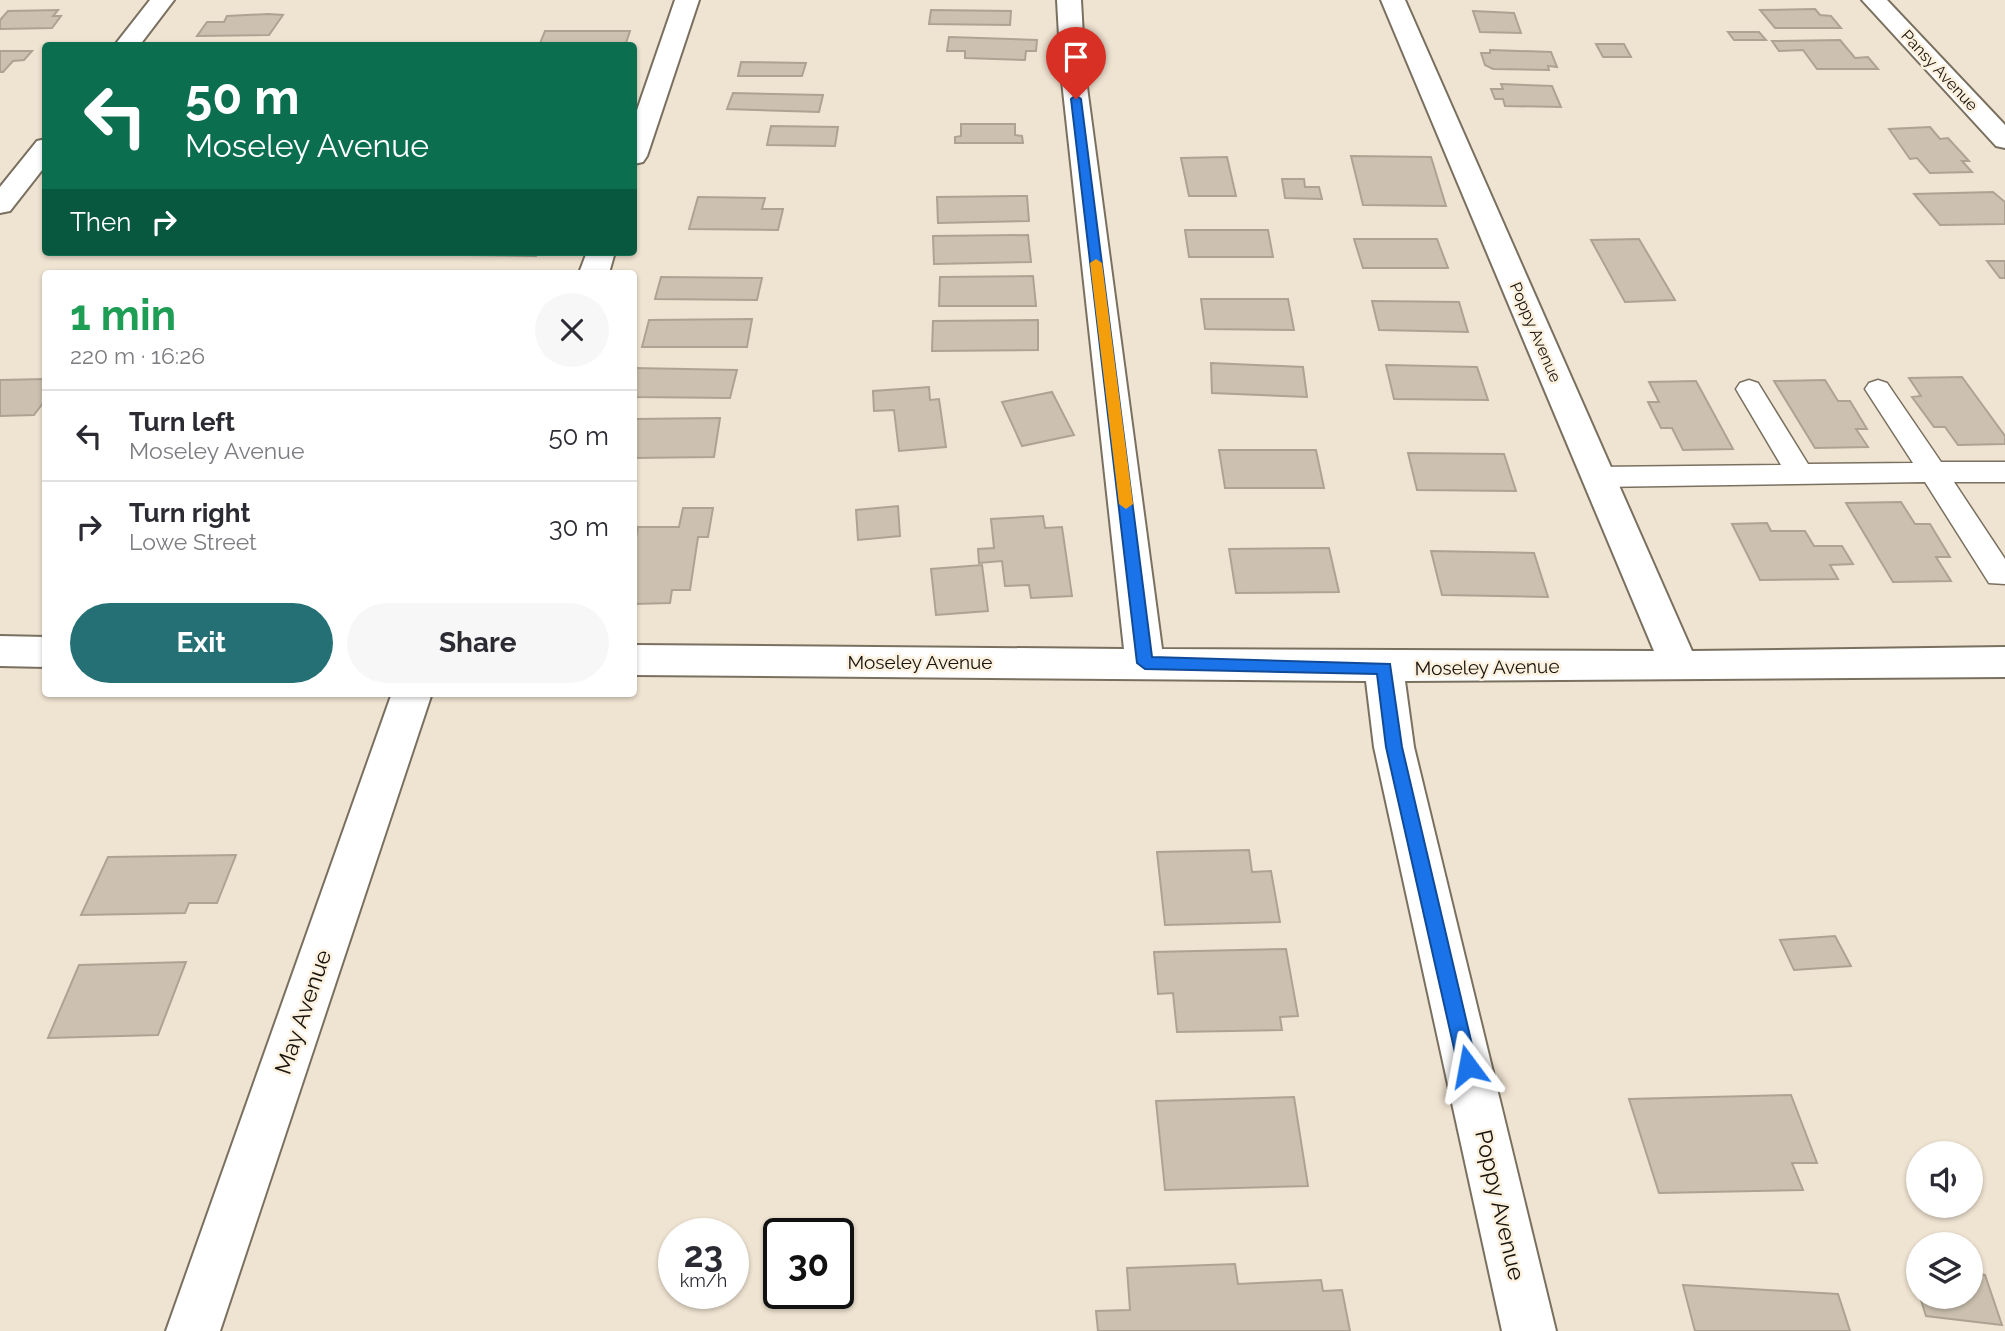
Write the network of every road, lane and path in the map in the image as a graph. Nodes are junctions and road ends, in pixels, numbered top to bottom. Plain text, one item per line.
1 (162, 0) edge
2 (687, 0) edge
3 (1069, 0) edge
4 (1393, 0) edge
5 (1874, 0) edge
6 (129, 42) edge
7 (2005, 140) edge
8 (637, 147) edge
9 (42, 152) edge
10 (0, 205) edge
11 (1749, 389) dead end
12 (1878, 389) dead end
13 (1933, 472) junction
14 (2005, 472) edge
15 (1800, 474) junction
16 (1598, 477) junction
17 (2000, 575) dead end
18 (0, 651) edge
19 (42, 652) edge
20 (637, 660) edge
21 (2005, 662) edge
22 (1145, 663) junction
23 (1679, 664) junction
24 (1384, 668) junction
25 (411, 697) edge
26 (193, 1331) edge
27 (1529, 1331) edge

1 - 6 street
2 - 8 street
3 - 22 street
4 - 16 street, Poppy Avenue
5 - 7 street, Pansy Avenue
9 - 10 street
11 - 15 lane
12 - 13 lane
13 - 14 lane
13 - 15 lane
13 - 17 lane
15 - 16 lane
16 - 23 street, Poppy Avenue
18 - 19 street
20 - 22 street, Moseley Avenue
21 - 23 street, Moseley Avenue
22 - 24 street, Moseley Avenue
23 - 24 street, Moseley Avenue
24 - 27 street, Poppy Avenue
25 - 26 street, May Avenue

